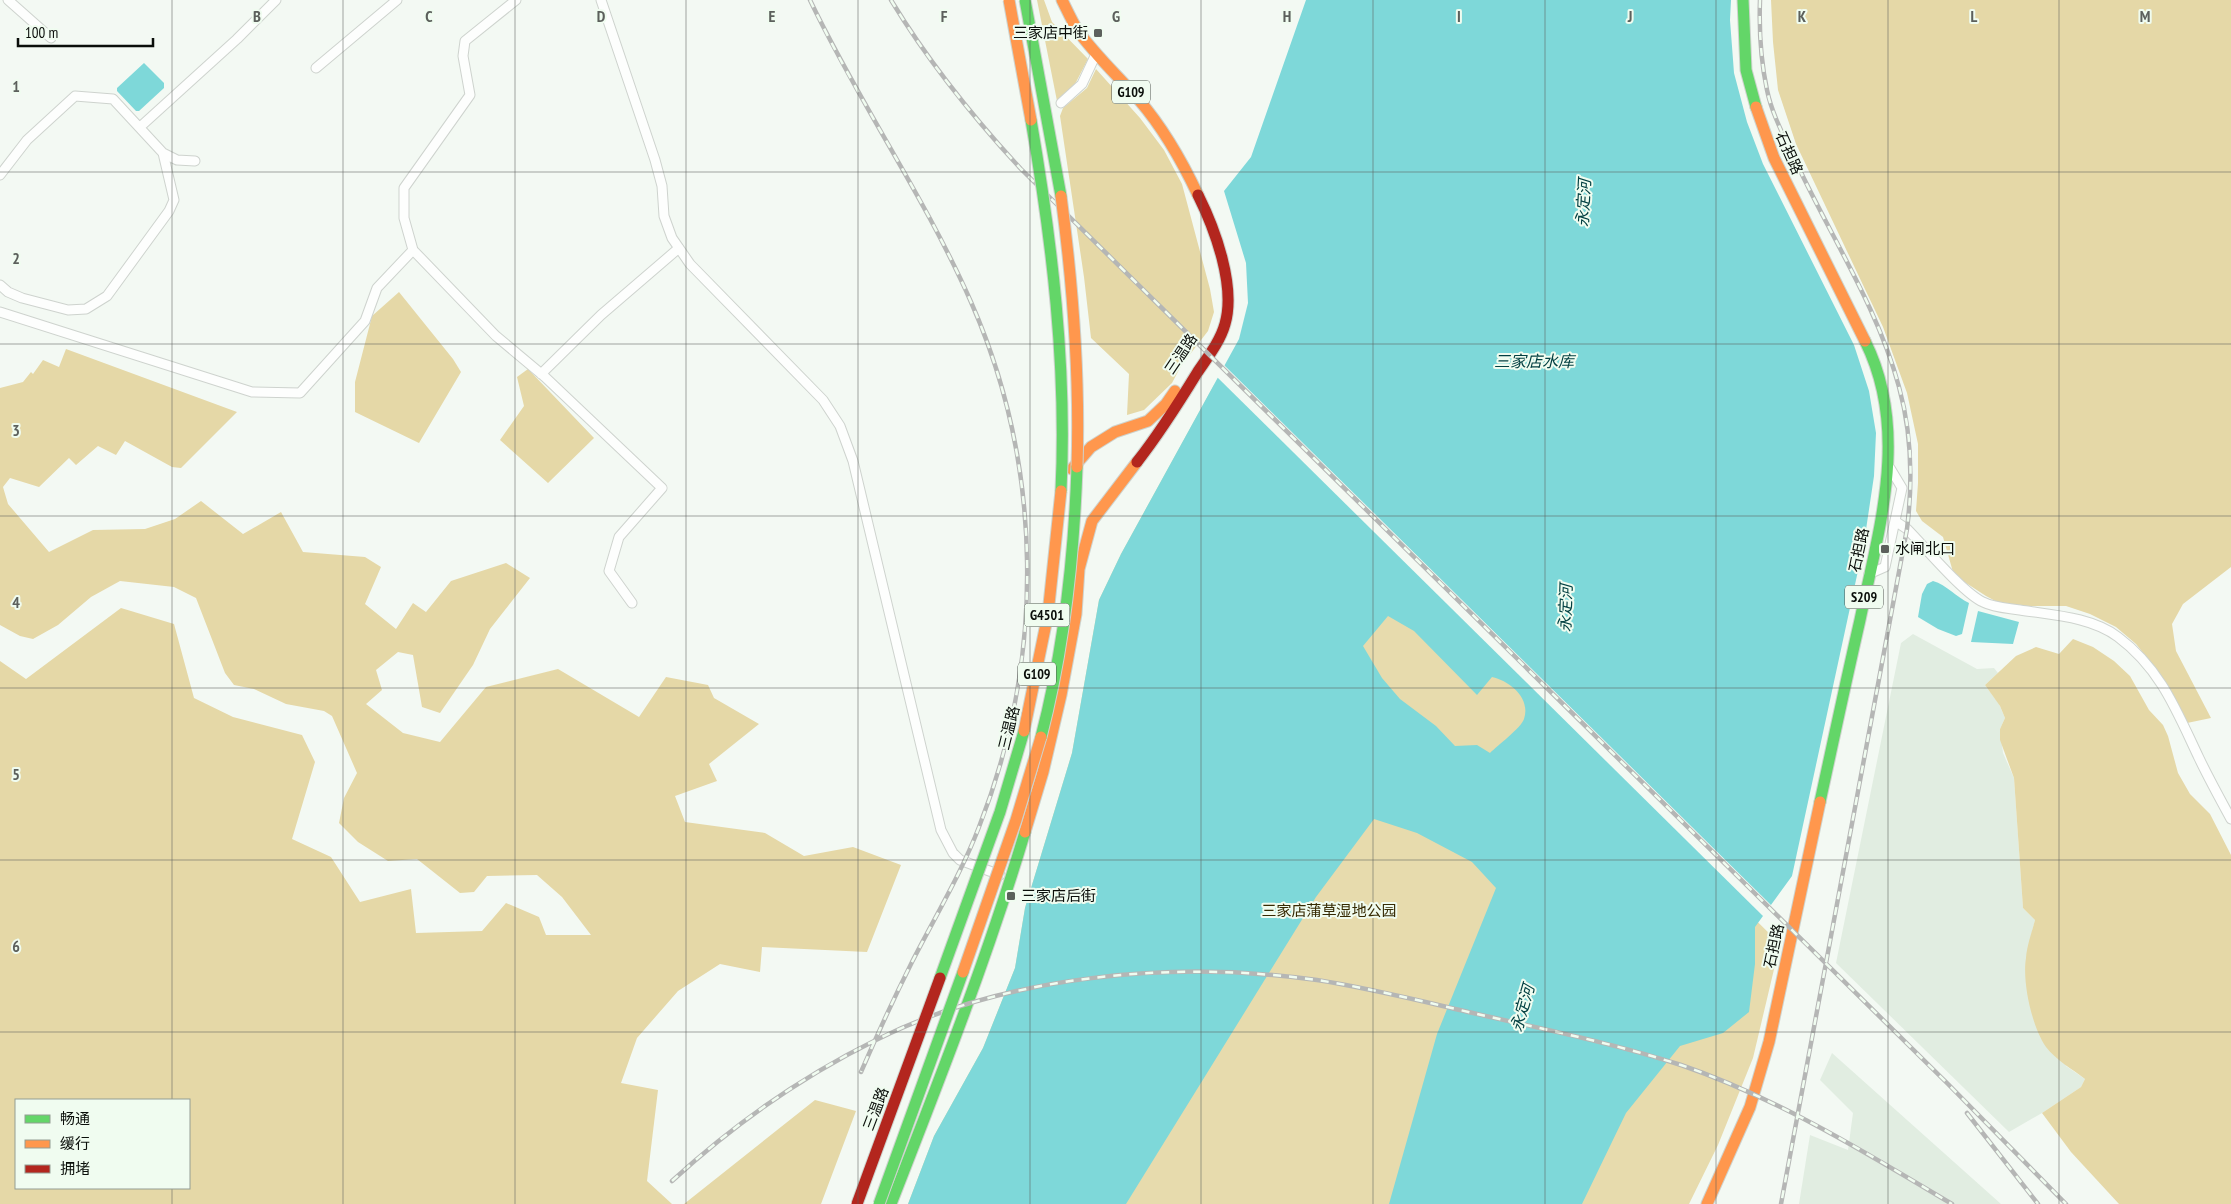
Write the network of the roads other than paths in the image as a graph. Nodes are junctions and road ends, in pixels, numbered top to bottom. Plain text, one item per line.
1 (8, 0) edge
2 (276, 0) edge
3 (397, 0) edge
4 (516, 0) edge
5 (602, 0) edge
6 (1009, 0) edge
7 (1025, 0) edge
8 (1062, 0) edge
9 (1743, 0) edge
10 (52, 38) dead end
11 (1096, 54) junction
12 (316, 68) dead end
13 (1061, 103) dead end
14 (140, 126) junction
15 (163, 153) junction
16 (195, 161) dead end
17 (0, 175) edge
18 (1195, 187) junction
19 (679, 248) junction
20 (414, 250) junction
21 (0, 285) edge
22 (0, 312) edge
23 (541, 374) junction
24 (1889, 466) junction
25 (1895, 522) junction
26 (1058, 528) junction
27 (1869, 574) junction
28 (632, 603) dead end
29 (1018, 754) junction
30 (2231, 819) edge
31 (983, 869) junction
32 (1011, 878) junction
33 (857, 1204) edge
34 (879, 1204) edge
35 (891, 1204) edge
36 (1707, 1204) edge

1 - 10 street
2 - 14 street
3 - 12 street
4 - 20 street
5 - 19 street
6 - 26 main road, bridge
7 - 34 main road, G4501, bridge
8 - 11 main road, 三温路 / G109
9 - 24 main road, 石担路 / S209
11 - 13 street
11 - 18 main road, 三温路 / G109
14 - 15 street
14 - 17 street
15 - 16 street
15 - 21 street
18 - 26 main road, 三温路 / G109
18 - 32 main road, 三温路 / G109
19 - 23 street
19 - 31 street
20 - 22 street
20 - 23 street
23 - 28 street
24 - 25 street
24 - 27 main road, 石担路 / S209
25 - 27 street
25 - 30 street
26 - 29 main road, 三温路 / G109
27 - 36 main road, 石担路 / S209
29 - 31 main road, 三温路 / G109
29 - 33 main road, bridge
31 - 32 street
31 - 33 main road, 三温路 / G109
32 - 35 main road, 三温路 / G109

